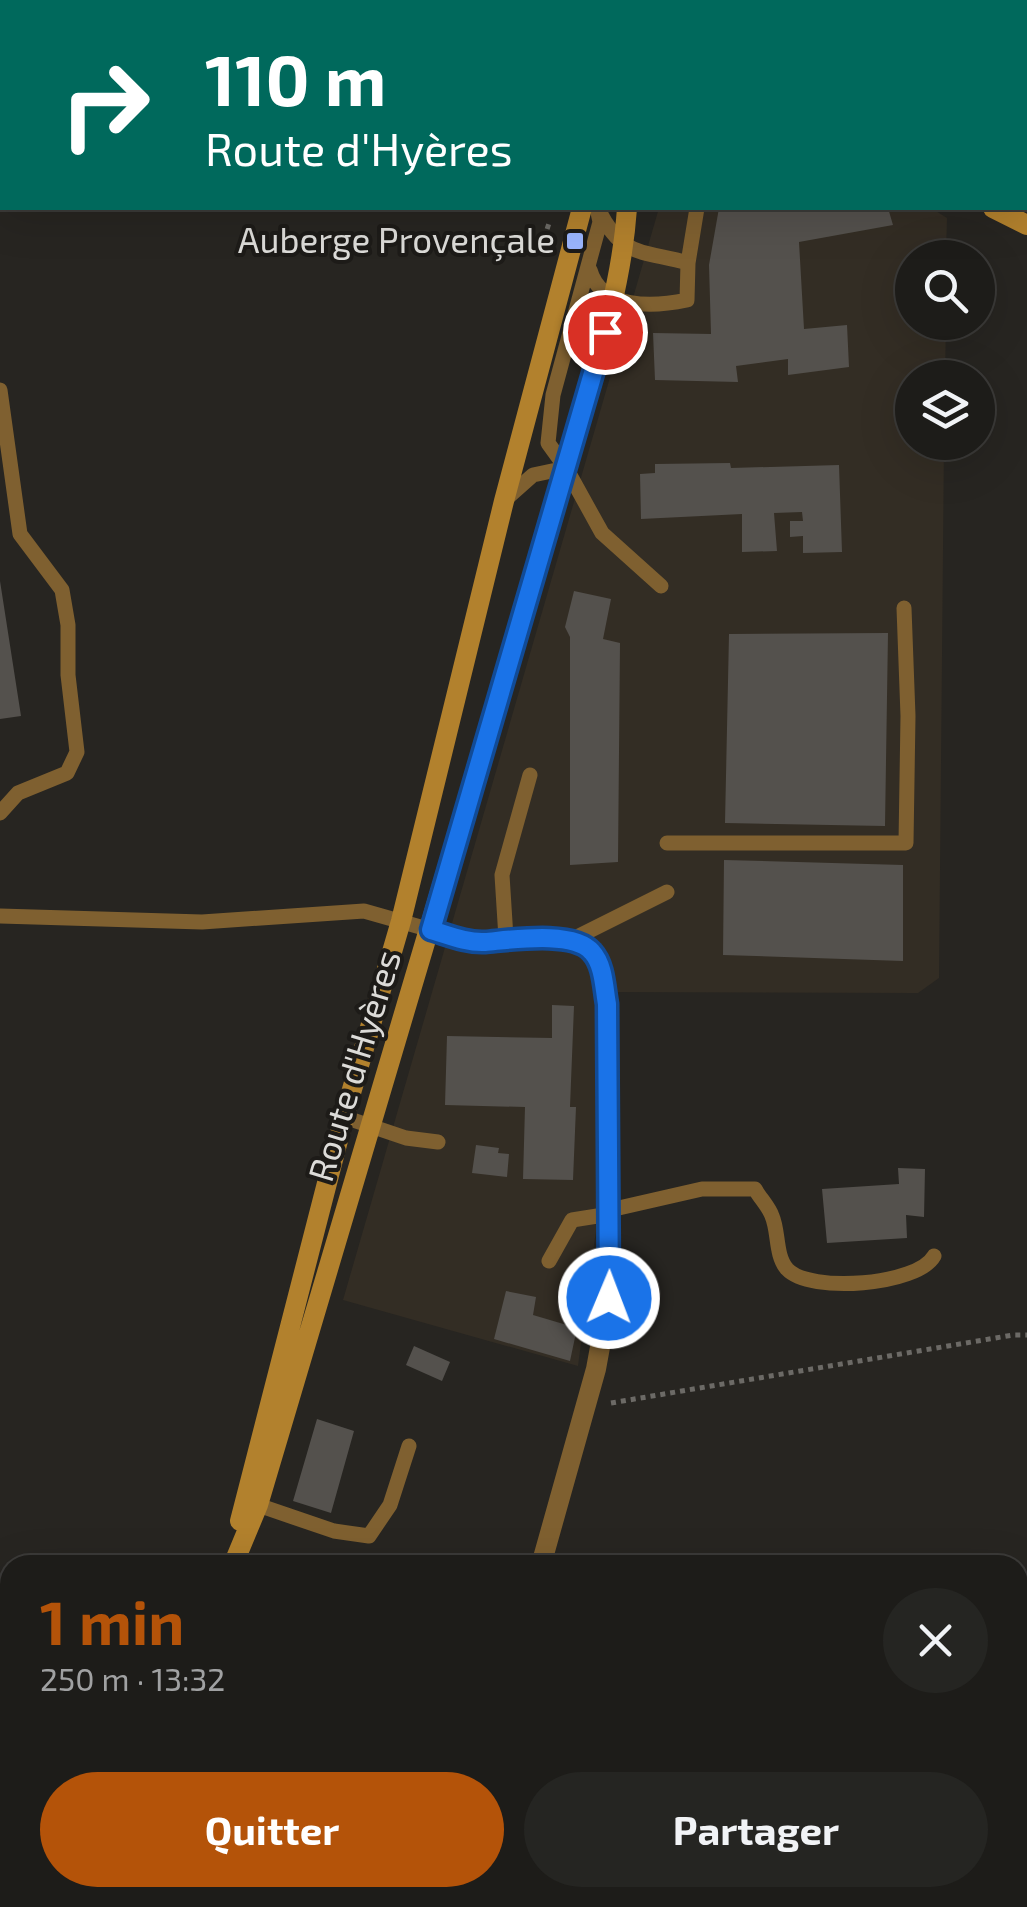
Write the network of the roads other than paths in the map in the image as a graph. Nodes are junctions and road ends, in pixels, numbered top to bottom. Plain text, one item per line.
1 (581, 210) edge
2 (597, 210) edge
3 (598, 210) edge
4 (628, 210) edge
5 (697, 210) edge
6 (997, 210) edge
7 (1027, 225) edge
8 (625, 247) junction
9 (688, 263) junction
10 (590, 269) junction
11 (614, 300) junction
12 (0, 390) edge
13 (566, 468) junction
14 (504, 500) junction
15 (660, 586) dead end
16 (904, 608) dead end
17 (530, 775) dead end
18 (0, 813) edge
19 (667, 843) dead end
20 (668, 892) dead end
21 (0, 916) edge
22 (401, 921) junction
23 (431, 930) junction
24 (459, 938) joint
25 (506, 938) junction
26 (571, 940) junction
27 (344, 1117) junction
28 (370, 1126) junction
29 (438, 1142) dead end
30 (610, 1212) junction
31 (934, 1256) dead end
32 (549, 1262) dead end
33 (409, 1446) dead end
34 (251, 1503) junction
35 (234, 1555) edge
36 (544, 1555) edge

1 - 14 main road, Route d'Hyères
2 - 10 lane
3 - 8 lane
4 - 8 main road, Route d'Hyères
5 - 9 lane
6 - 7 main road
8 - 9 lane
8 - 11 main road, Route d'Hyères
9 - 11 lane
10 - 11 lane
10 - 13 lane
11 - 13 main road, Route d'Hyères
12 - 18 lane
13 - 14 lane
13 - 15 lane
13 - 23 main road, Route d'Hyères
14 - 22 main road, Route d'Hyères
16 - 19 lane
17 - 25 lane
20 - 26 lane
21 - 22 lane
22 - 23 lane
22 - 27 main road, Route d'Hyères
23 - 24 lane
23 - 28 main road, Route d'Hyères
24 - 25 street
25 - 26 street
26 - 30 street
27 - 28 lane
27 - 34 main road, Route d'Hyères
28 - 29 lane
28 - 34 main road, Route d'Hyères
30 - 31 lane
30 - 32 lane
30 - 36 street
33 - 34 lane
34 - 35 main road, Route d'Hyères

